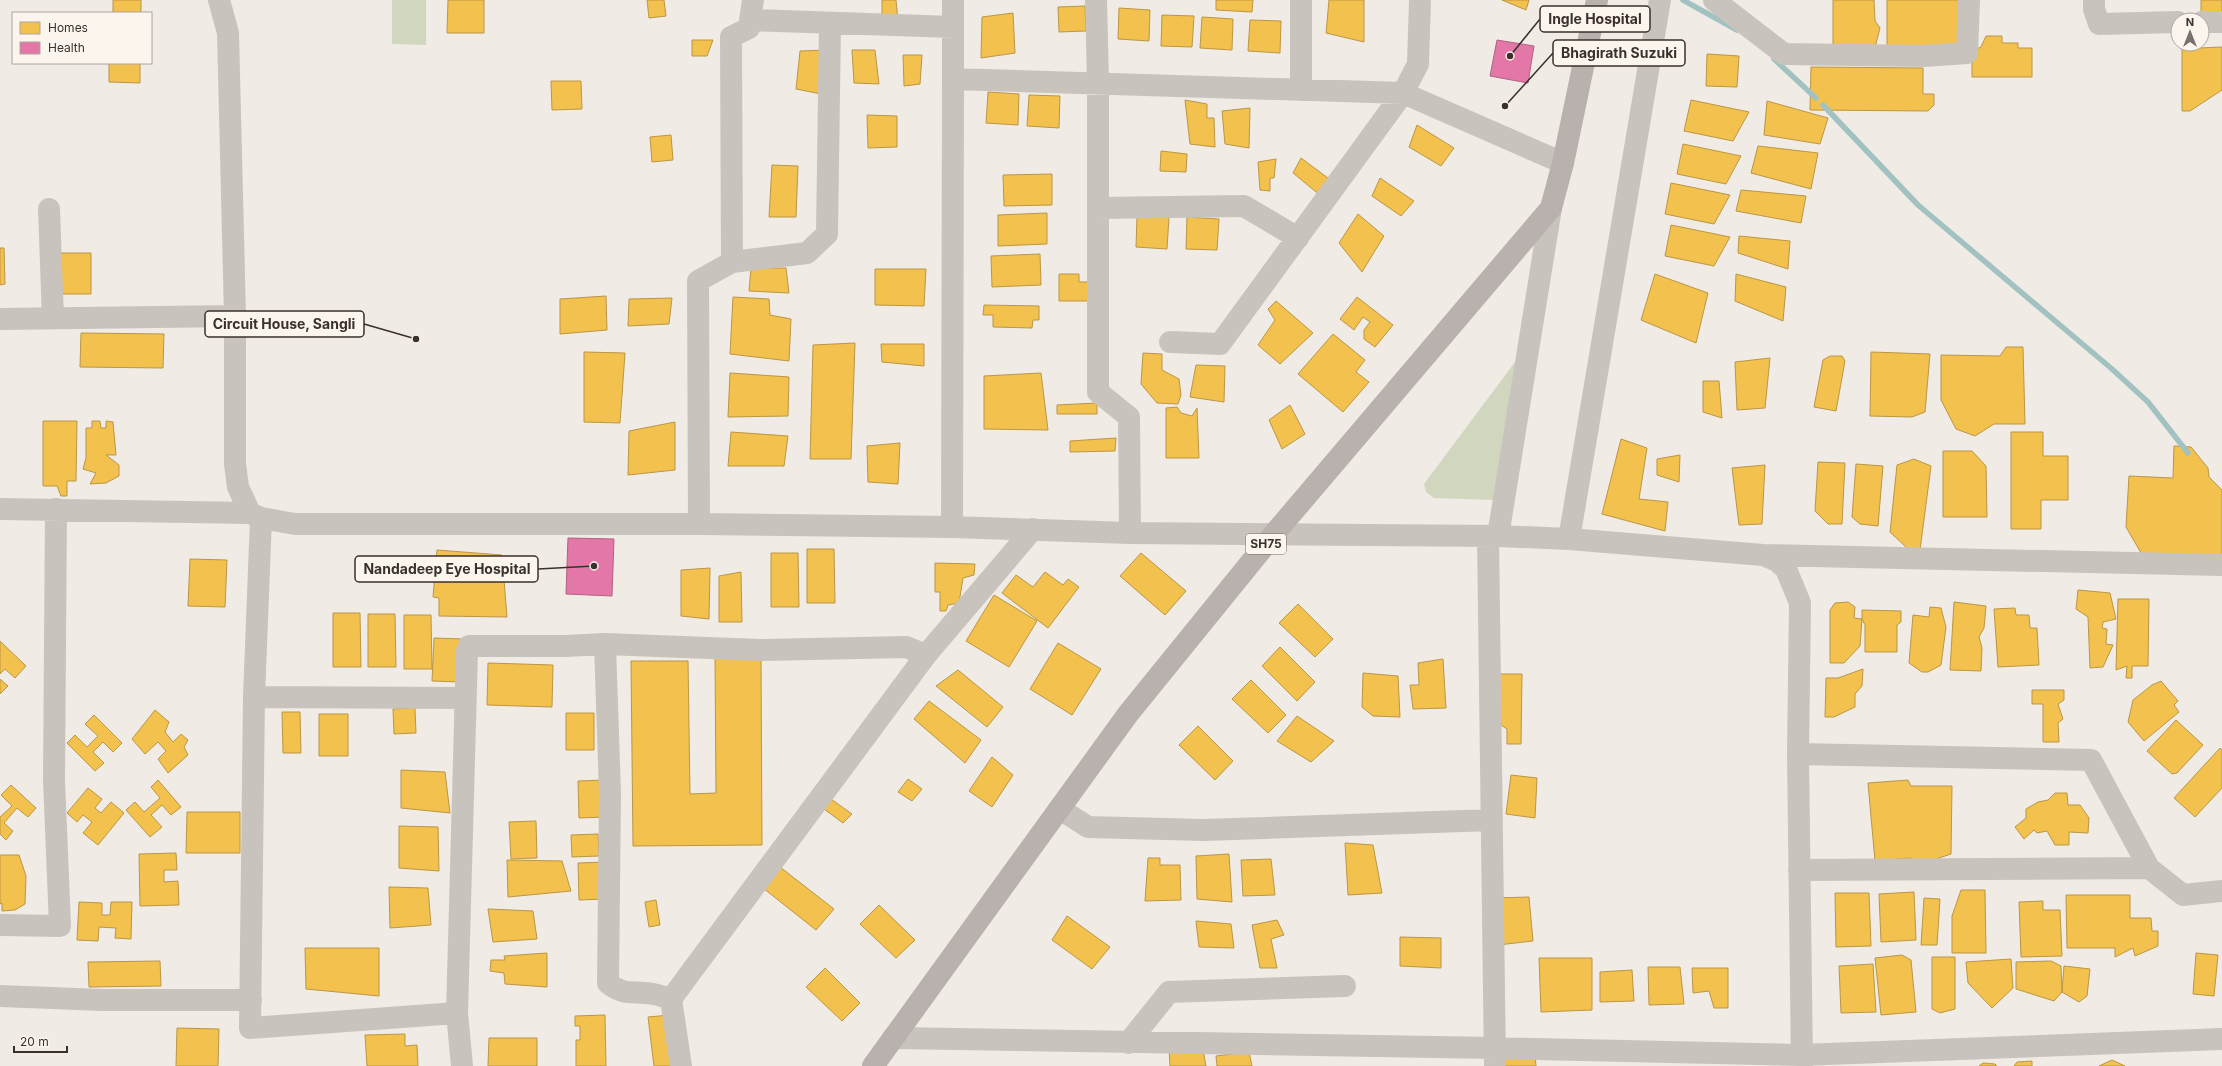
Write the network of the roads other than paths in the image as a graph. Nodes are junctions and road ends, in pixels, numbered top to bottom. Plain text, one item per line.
1 (219, 0) edge
2 (953, 0) edge
3 (1096, 0) edge
4 (1301, 0) edge
5 (1420, 0) edge
6 (1597, 0) edge
7 (1660, 0) edge
8 (1714, 0) edge
9 (1969, 0) edge
10 (2094, 0) edge
11 (752, 10) edge
12 (2170, 22) edge
13 (2210, 22) edge
14 (2222, 22) edge
15 (830, 23) junction
16 (953, 27) junction
17 (953, 79) junction
18 (1098, 83) junction
19 (1301, 90) junction
20 (1403, 93) junction
21 (1563, 163) junction
22 (49, 208) dead end
23 (1098, 208) junction
24 (1551, 208) junction
25 (1298, 238) junction
26 (732, 262) junction
27 (235, 316) junction
28 (0, 319) edge
29 (53, 319) junction
30 (1170, 342) dead end
31 (0, 509) edge
32 (56, 509) junction
33 (256, 516) junction
34 (699, 524) junction
35 (952, 527) junction
36 (1033, 530) junction
37 (1130, 533) junction
38 (1274, 534) junction
39 (1493, 536) junction
40 (1569, 539) junction
41 (1763, 555) junction
42 (2222, 565) edge
43 (605, 644) junction
44 (926, 655) junction
45 (254, 698) junction
46 (465, 698) junction
47 (1798, 754) junction
48 (1060, 809) junction
49 (1492, 820) junction
50 (2149, 868) junction
51 (1800, 870) junction
52 (2222, 891) edge
53 (0, 925) edge
54 (1345, 986) dead end
55 (0, 996) edge
56 (671, 999) junction
57 (251, 1000) junction
58 (457, 1013) junction
59 (893, 1038) junction
60 (2222, 1039) edge
61 (1128, 1043) junction
62 (1495, 1057) edge
63 (1802, 1061) edge
64 (462, 1066) edge
65 (681, 1066) edge
66 (873, 1066) edge

1 - 27 street
2 - 16 street
3 - 18 street
4 - 19 street
5 - 20 street
6 - 21 main road, SH75
7 - 40 street
8 - 9 street
10 - 12 street
11 - 15 street
11 - 26 street
13 - 14 street
15 - 16 street
15 - 26 street
16 - 17 street
17 - 18 street
17 - 35 street
18 - 19 street
18 - 23 street
19 - 20 street
20 - 21 street
20 - 25 street
21 - 24 main road, SH75
22 - 29 street
23 - 25 street
23 - 37 street
24 - 38 main road, SH75
24 - 39 street
25 - 30 street
26 - 34 street
27 - 29 street
27 - 33 street
28 - 29 street
31 - 32 street
32 - 33 street
32 - 53 street
33 - 34 street
33 - 45 street
34 - 35 street
35 - 36 street
36 - 37 street
36 - 44 street
37 - 38 street
38 - 39 street
38 - 48 main road, SH75
39 - 40 street
39 - 49 street
40 - 41 street
41 - 42 street
41 - 47 street
43 - 44 street
43 - 46 street
43 - 56 street
44 - 56 street
45 - 46 street
45 - 57 street
46 - 58 street
47 - 50 street
47 - 51 street
48 - 49 street
48 - 59 main road, SH75
49 - 62 street
50 - 51 street
50 - 52 street
51 - 63 street
54 - 61 street
55 - 57 street
56 - 65 street
57 - 58 street
58 - 64 street
59 - 61 street
59 - 66 main road, SH75
60 - 63 street
61 - 62 street
62 - 63 street

